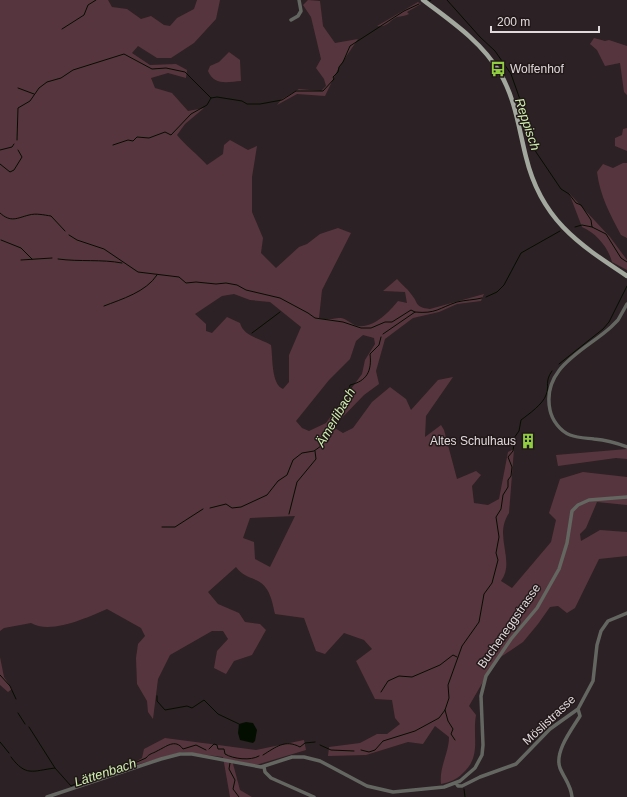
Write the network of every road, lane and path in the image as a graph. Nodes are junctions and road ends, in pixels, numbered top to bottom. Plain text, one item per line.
1 (299, 0) edge
2 (423, 0) edge
3 (291, 20) dead end
4 (627, 276) edge
5 (627, 304) edge
6 (627, 447) edge
7 (627, 497) edge
8 (627, 613) edge
9 (578, 709) junction
10 (264, 767) junction
11 (456, 783) junction
12 (47, 797) edge
13 (314, 797) edge
14 (572, 797) edge

1 - 3 street
2 - 4 main road
5 - 6 street
7 - 11 street, Bucheneggstrasse
8 - 9 street, Möslistrasse
9 - 11 street, Möslistrasse
9 - 14 street
10 - 11 street, Bucheneggstrasse
10 - 12 street
10 - 13 street

